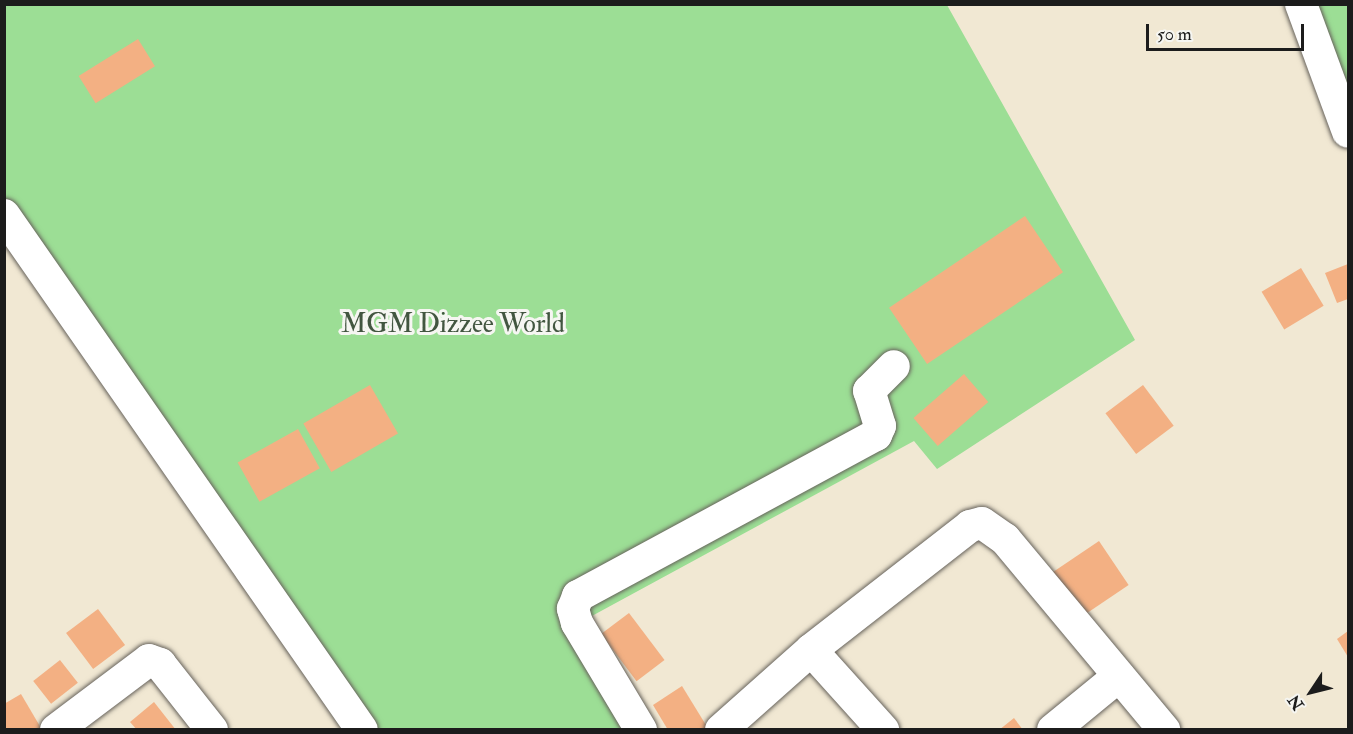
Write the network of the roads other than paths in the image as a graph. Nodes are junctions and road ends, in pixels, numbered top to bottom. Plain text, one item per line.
1 (1301, 4) edge
2 (1348, 132) edge
3 (4, 214) edge
4 (894, 366) dead end
5 (811, 650) junction
6 (1119, 676) junction
7 (56, 729) edge
8 (212, 729) edge
9 (362, 729) edge
10 (641, 729) edge
11 (721, 729) edge
12 (883, 729) edge
13 (1053, 729) edge
14 (1164, 729) edge

1 - 2 street
3 - 9 street
4 - 10 street
5 - 6 street
5 - 11 street
5 - 12 street
6 - 13 street
6 - 14 street
7 - 8 street

